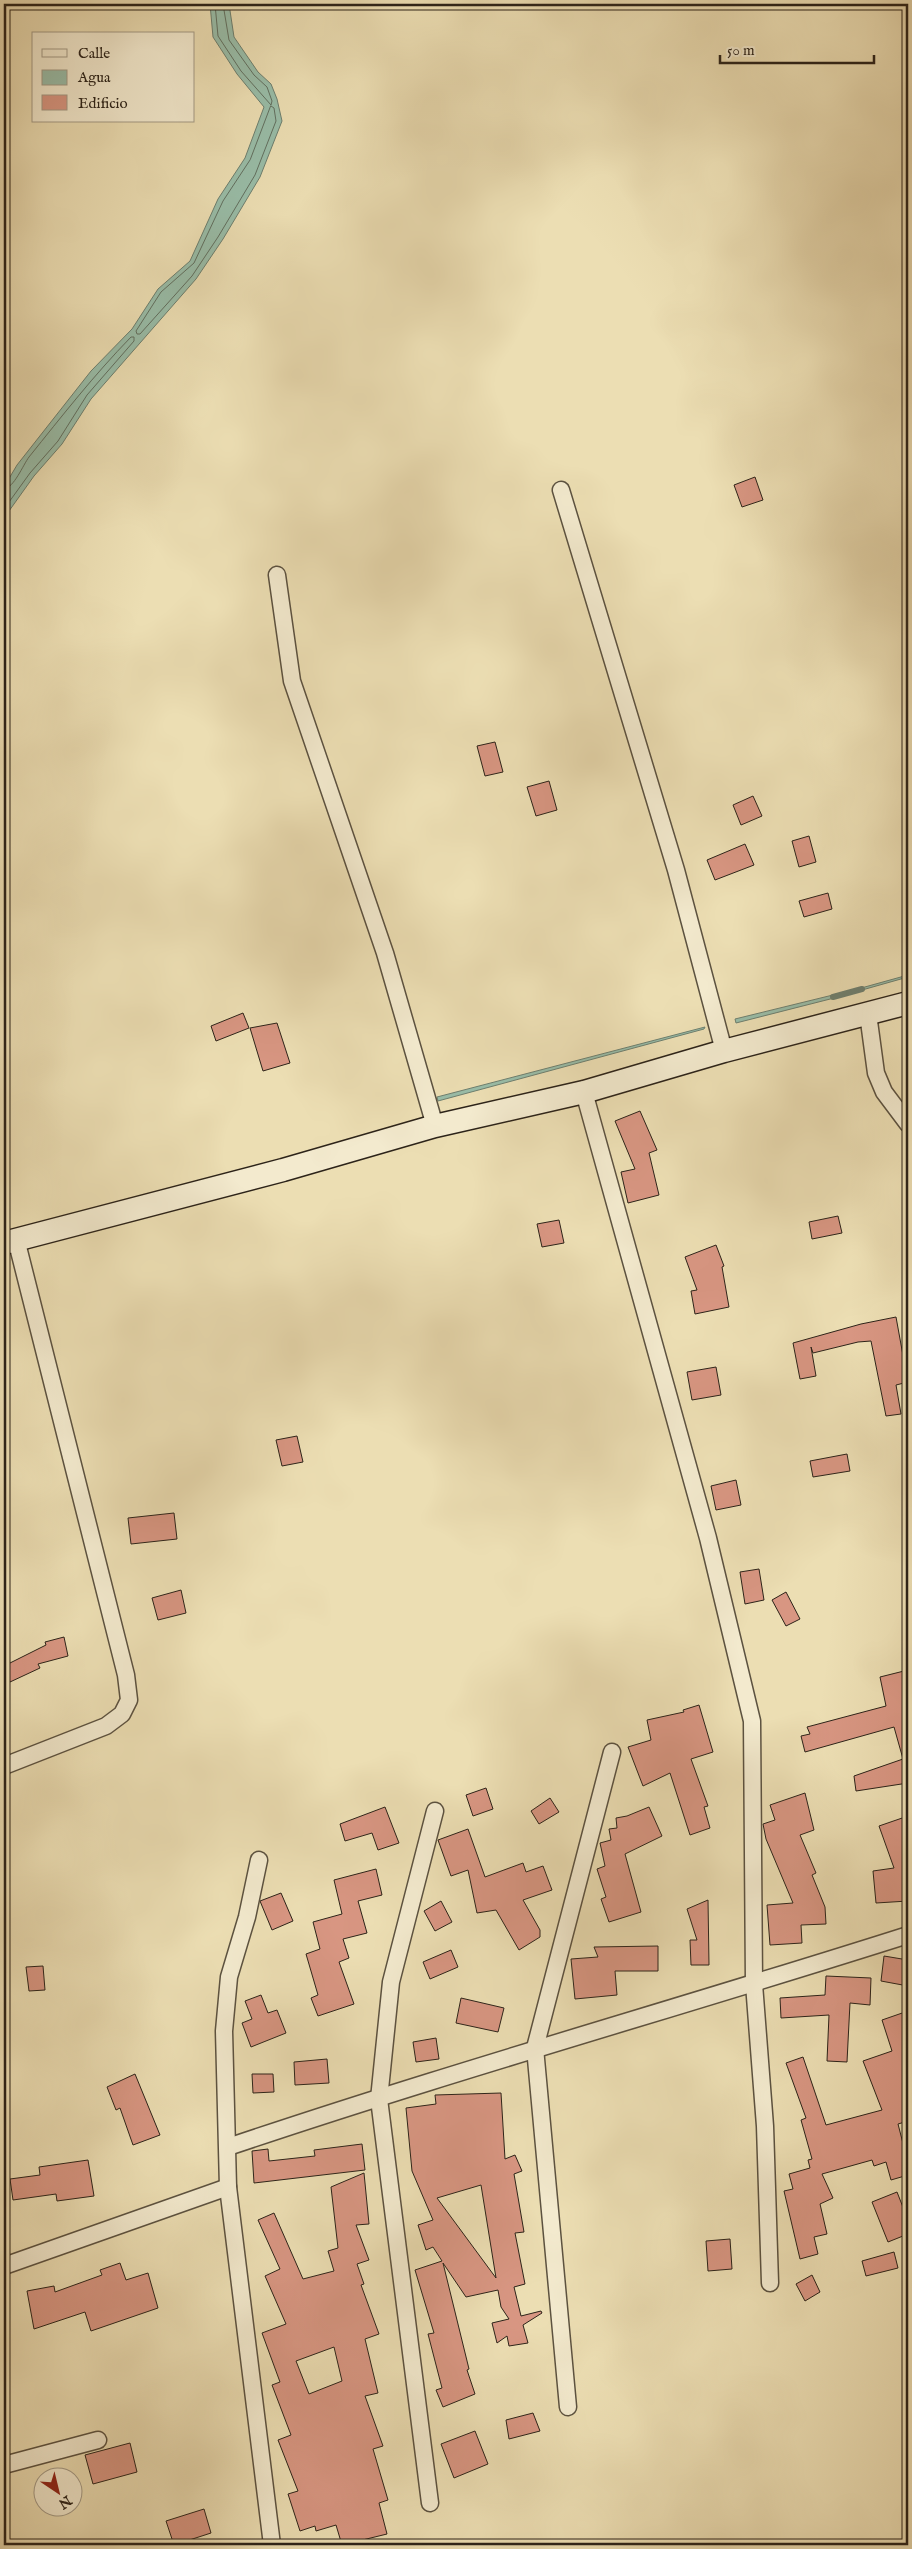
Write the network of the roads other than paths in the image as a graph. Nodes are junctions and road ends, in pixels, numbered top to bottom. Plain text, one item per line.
1 (562, 490) dead end
2 (277, 575) dead end
3 (908, 1004) edge
4 (868, 1014) junction
5 (724, 1051) junction
6 (584, 1092) junction
7 (908, 1124) edge
8 (436, 1126) junction
9 (10, 1241) edge
10 (612, 1752) dead end
11 (4, 1766) edge
12 (435, 1811) dead end
13 (259, 1860) dead end
14 (908, 1935) edge
15 (754, 1984) junction
16 (535, 2048) junction
17 (379, 2099) junction
18 (228, 2146) junction
19 (228, 2187) junction
20 (4, 2266) edge
21 (770, 2283) dead end
22 (568, 2406) dead end
23 (98, 2440) dead end
24 (4, 2465) edge
25 (430, 2503) dead end
26 (272, 2545) edge

1 - 5 street
2 - 8 street
3 - 4 street
4 - 5 street
4 - 7 street
5 - 6 street
6 - 8 street
6 - 15 street
8 - 9 street
9 - 11 street
10 - 16 street
12 - 17 street
13 - 18 street
14 - 15 street
15 - 16 street
15 - 21 street
16 - 17 street
16 - 22 street
17 - 18 street
17 - 25 street
18 - 19 street
19 - 20 street
19 - 26 street
23 - 24 street

